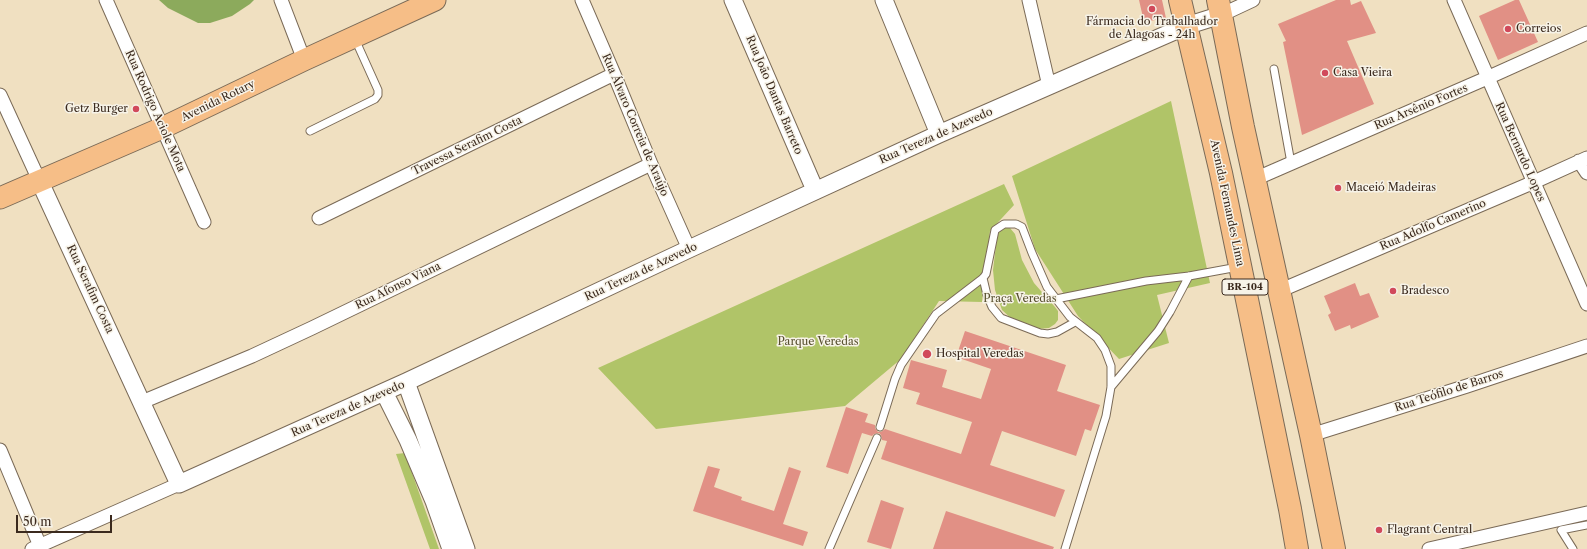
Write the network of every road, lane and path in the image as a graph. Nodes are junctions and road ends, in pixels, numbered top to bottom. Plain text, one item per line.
1 (106, 0) edge
2 (281, 0) edge
3 (582, 0) edge
4 (733, 0) edge
5 (884, 0) edge
6 (1029, 0) edge
7 (1180, 0) edge
8 (1252, 0) edge
9 (1454, 0) edge
10 (430, 1) edge
11 (1219, 8) edge
12 (1186, 26) junction
13 (1587, 33) edge
14 (354, 37) junction
15 (304, 60) junction
16 (1274, 69) dead end
17 (614, 74) junction
18 (1487, 78) junction
19 (1049, 86) junction
20 (0, 95) edge
21 (162, 128) junction
22 (310, 131) dead end
23 (939, 134) junction
24 (1583, 160) edge
25 (1291, 163) junction
26 (651, 164) junction
27 (1587, 173) edge
28 (1255, 179) junction
29 (39, 180) junction
30 (1534, 182) junction
31 (816, 190) junction
32 (0, 198) edge
33 (319, 218) dead end
34 (204, 222) dead end
35 (689, 249) junction
36 (1240, 266) junction
37 (1189, 276) junction
38 (983, 278) junction
39 (1279, 291) junction
40 (1056, 299) junction
41 (1587, 304) edge
42 (1075, 322) junction
43 (1587, 346) edge
44 (406, 382) junction
45 (1111, 387) junction
46 (384, 392) junction
47 (142, 402) junction
48 (880, 427) dead end
49 (1311, 435) junction
50 (877, 438) dead end
51 (0, 450) edge
52 (179, 484) junction
53 (1587, 513) edge
54 (1587, 525) edge
55 (36, 547) edge
56 (1067, 548) edge
57 (451, 549) edge
58 (466, 549) edge
59 (829, 549) edge
60 (1297, 549) edge
61 (1334, 549) edge
62 (1429, 549) edge
63 (1573, 549) edge

1 - 21 street, Rua Rodrigo Aciole Mota
2 - 15 street
3 - 17 street, Rua Álvaro Correia de Araújo
4 - 31 street, Rua João Dantas Barreto
5 - 23 street
6 - 19 street
7 - 12 highway, Avenida Fernandes Lima / BR-104
8 - 11 street, Rua Tereza de Azevedo
9 - 18 street, Rua Bernardo Lopes
10 - 14 main road, Avenida Rotary
11 - 12 street, Rua Tereza de Azevedo
11 - 28 highway, BR-104
12 - 19 street, Rua Tereza de Azevedo
12 - 36 highway, Avenida Fernandes Lima / BR-104
13 - 18 street, Rua Arsênio Fortes
14 - 15 main road, Avenida Rotary
14 - 22 lane
15 - 21 main road, Avenida Rotary
16 - 25 lane
17 - 26 street, Rua Álvaro Correia de Araújo
17 - 33 street, Travessa Serafim Costa
18 - 25 street, Rua Arsênio Fortes
18 - 30 street, Rua Bernardo Lopes
19 - 23 street, Rua Tereza de Azevedo
20 - 29 street, Rua Serafim Costa
21 - 29 main road, Avenida Rotary
21 - 34 street, Rua Rodrigo Aciole Mota
23 - 31 street, Rua Tereza de Azevedo
24 - 27 street
24 - 30 street, Rua Adolfo Camerino
25 - 28 street, Rua Arsênio Fortes
26 - 35 street, Rua Álvaro Correia de Araújo
26 - 47 street, Rua Afonso Viana
28 - 39 highway, BR-104
29 - 32 main road, Avenida Rotary
29 - 47 street, Rua Serafim Costa
30 - 39 street, Rua Adolfo Camerino
30 - 41 street, Rua Bernardo Lopes
31 - 35 street, Rua Tereza de Azevedo
35 - 44 street, Rua Tereza de Azevedo
36 - 37 lane
36 - 60 highway, Avenida Fernandes Lima / BR-104
37 - 40 lane
37 - 45 lane
38 - 40 lane
38 - 42 lane
38 - 48 lane
39 - 49 highway, BR-104
40 - 42 lane
42 - 45 lane
43 - 49 street, Rua Teófilo de Barros
44 - 46 street, Rua Tereza de Azevedo
44 - 58 street
45 - 56 lane
46 - 52 street, Rua Tereza de Azevedo
46 - 57 street
47 - 52 street, Rua Serafim Costa
49 - 61 highway, BR-104
50 - 59 lane
51 - 55 street
52 - 55 street, Rua Tereza de Azevedo
53 - 62 street
54 - 63 lane

